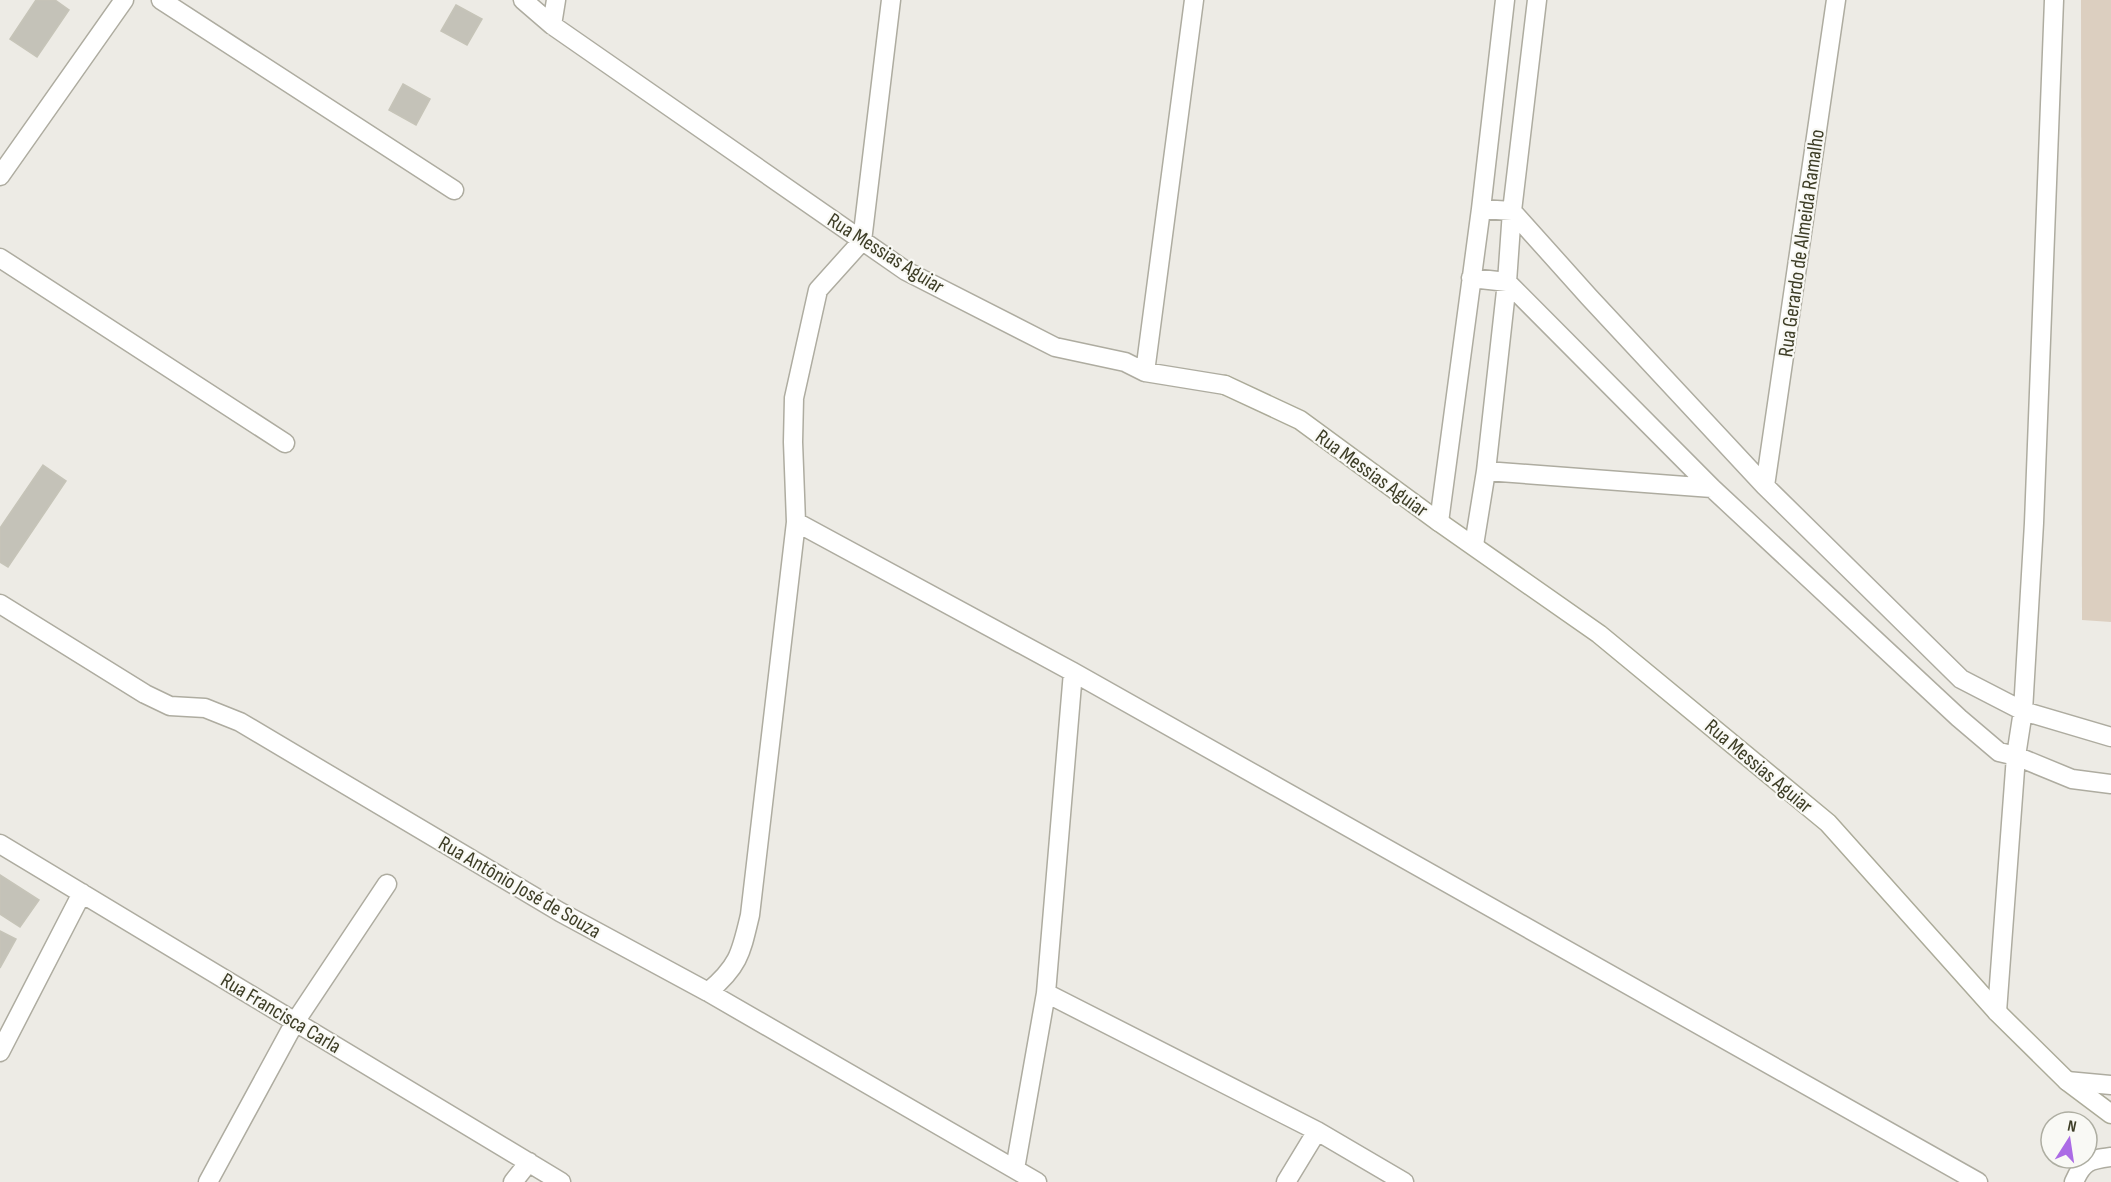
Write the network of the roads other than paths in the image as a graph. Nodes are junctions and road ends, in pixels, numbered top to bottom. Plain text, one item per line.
1 (124, 0) edge
2 (161, 0) edge
3 (523, 0) edge
4 (556, 0) edge
5 (891, 0) edge
6 (1194, 0) edge
7 (1505, 0) edge
8 (1538, 0) edge
9 (1836, 0) edge
10 (2054, 0) edge
11 (552, 25) junction
12 (0, 176) edge
13 (454, 190) dead end
14 (1481, 209) junction
15 (1512, 211) junction
16 (862, 241) junction
17 (0, 258) edge
18 (1471, 278) junction
19 (1507, 282) junction
20 (1145, 372) junction
21 (285, 443) dead end
22 (1486, 471) junction
23 (1765, 486) junction
24 (1712, 488) junction
25 (796, 522) junction
26 (1439, 522) junction
27 (1474, 545) junction
28 (0, 604) edge
29 (1073, 672) junction
30 (2023, 711) junction
31 (2111, 737) edge
32 (2016, 756) junction
33 (2111, 784) edge
34 (0, 844) edge
35 (387, 884) dead end
36 (82, 893) junction
37 (708, 992) junction
38 (1046, 993) junction
39 (1996, 1012) junction
40 (295, 1022) junction
41 (0, 1052) edge
42 (2067, 1081) junction
43 (2111, 1085) edge
44 (2111, 1114) edge
45 (1317, 1131) junction
46 (2111, 1157) edge
47 (529, 1162) junction
48 (1015, 1169) junction
49 (208, 1182) edge
50 (513, 1182) edge
51 (561, 1182) edge
52 (1037, 1182) edge
53 (1286, 1182) edge
54 (1404, 1182) edge
55 (1978, 1182) edge
56 (2074, 1182) edge

1 - 12 street
2 - 13 street
3 - 11 street, Rua Messias Aguiar
4 - 11 street
5 - 16 street
6 - 20 street
7 - 14 street
8 - 15 street
9 - 23 street, Rua Gerardo de Almeida Ramalho
10 - 30 street
11 - 16 street, Rua Messias Aguiar
14 - 15 street
14 - 18 street
15 - 19 street
15 - 23 street
16 - 20 street, Rua Messias Aguiar
16 - 25 street
17 - 21 street
18 - 19 street
18 - 26 street
19 - 22 street
19 - 24 street
20 - 26 street, Rua Messias Aguiar
22 - 24 street
22 - 27 street
23 - 30 street
24 - 32 street
25 - 29 street
25 - 37 street
26 - 27 street, Rua Messias Aguiar
27 - 39 street, Rua Messias Aguiar
28 - 37 street, Rua Antônio José de Souza
29 - 38 street
29 - 55 street
30 - 31 street
30 - 32 street
32 - 33 street
32 - 39 street
34 - 36 street, Rua Francisca Carla
35 - 40 street
36 - 40 street, Rua Francisca Carla
36 - 41 street
37 - 48 street, Rua Antônio José de Souza
38 - 45 street
38 - 48 street
39 - 42 street, Rua Messias Aguiar
40 - 47 street, Rua Francisca Carla
40 - 49 street
42 - 43 street
42 - 44 street, Rua Messias Aguiar
45 - 53 street
45 - 54 street
46 - 56 street
47 - 50 street
47 - 51 street, Rua Francisca Carla
48 - 52 street, Rua Antônio José de Souza

